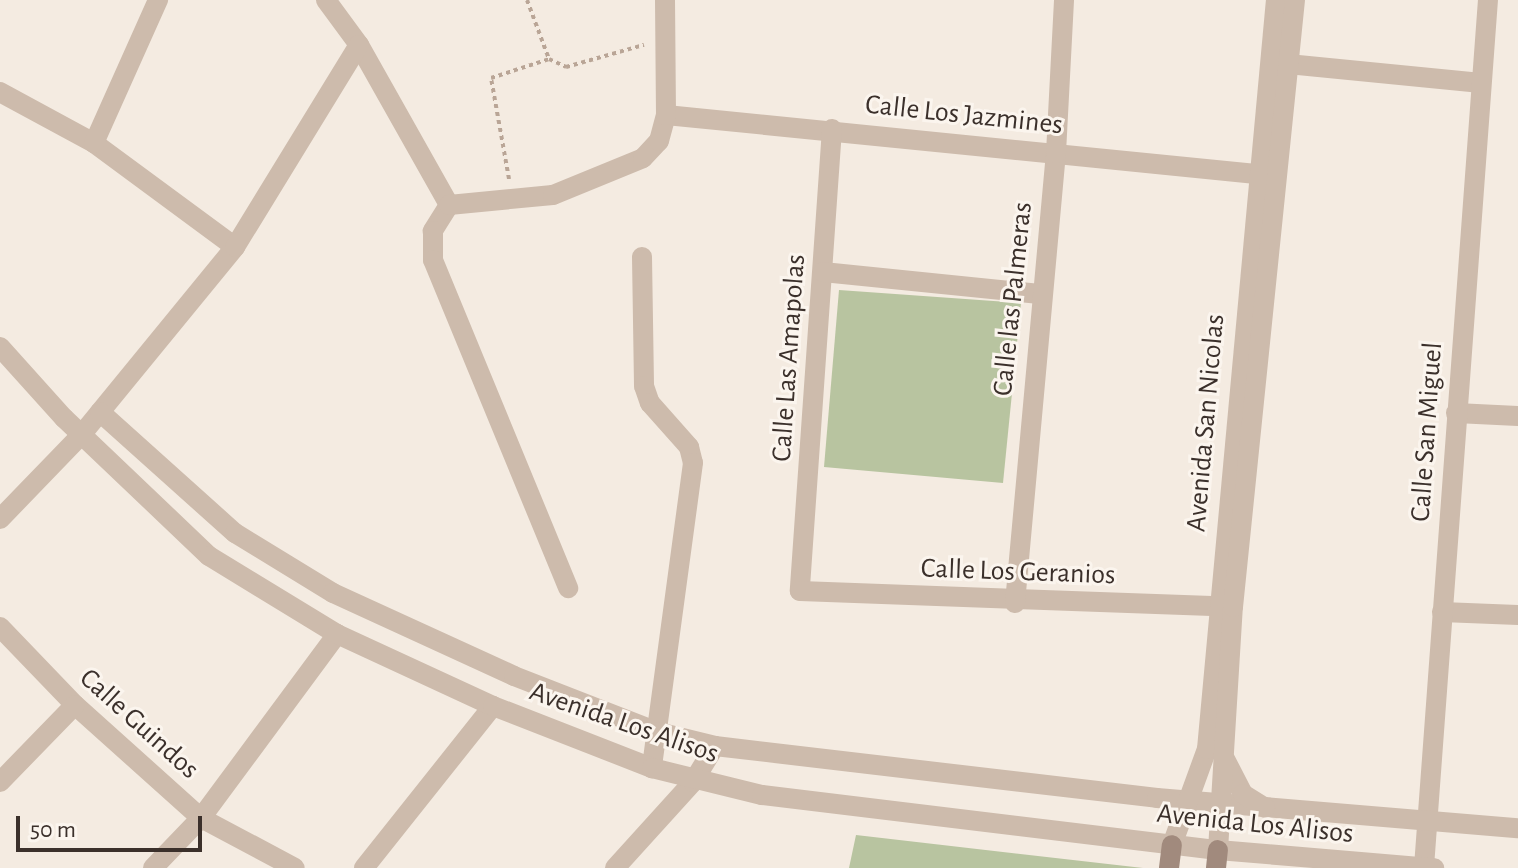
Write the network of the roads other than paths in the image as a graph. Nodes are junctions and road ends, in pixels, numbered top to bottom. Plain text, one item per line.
1 (158, 0) edge
2 (326, 0) edge
3 (665, 0) edge
4 (1064, 0) edge
5 (1276, 0) edge
6 (1295, 0) edge
7 (1488, 0) edge
8 (359, 45) junction
9 (1288, 64) junction
10 (1481, 83) junction
11 (0, 92) edge
12 (666, 115) junction
13 (832, 129) junction
14 (94, 143) junction
15 (1056, 153) junction
16 (1256, 174) junction
17 (449, 205) junction
18 (235, 247) junction
19 (642, 257) dead end
20 (823, 272) junction
21 (1040, 294) junction
22 (2, 354) edge
23 (100, 412) junction
24 (1456, 413) junction
25 (1518, 416) edge
26 (82, 434) junction
27 (0, 519) edge
28 (568, 588) dead end
29 (800, 591) joint
30 (1015, 603) junction
31 (1226, 606) junction
32 (1442, 612) junction
33 (1518, 615) edge
34 (0, 627) edge
35 (337, 634) junction
36 (75, 705) junction
37 (493, 706) junction
38 (658, 732) junction
39 (715, 746) junction
40 (1215, 752) junction
41 (652, 768) junction
42 (0, 782) edge
43 (693, 782) junction
44 (1157, 798) junction
45 (1185, 800) junction
46 (1218, 805) junction
47 (1269, 810) junction
48 (201, 818) junction
49 (1428, 823) junction
50 (1518, 828) edge
51 (1172, 845) junction
52 (1217, 859) edge
53 (1424, 867) edge
54 (153, 868) edge
55 (295, 868) edge
56 (364, 868) edge
57 (615, 868) edge
58 (1169, 868) edge
59 (1434, 868) edge

1 - 14 street
2 - 8 street
3 - 12 street
4 - 15 street, Calle las Palmeras
5 - 16 street, Avenida San Nicolas
6 - 9 street, Avenida San Nicolas
7 - 10 street, Calle San Miguel
8 - 17 street
8 - 18 street
9 - 10 street
9 - 31 street, Avenida San Nicolas
10 - 24 street, Calle San Miguel
11 - 14 street
12 - 13 street, Calle Los Jazmines
12 - 17 street
13 - 15 street, Calle Los Jazmines
13 - 20 street, Calle Las Amapolas
14 - 18 street
15 - 16 street, Calle Los Jazmines
15 - 21 street, Calle las Palmeras
16 - 31 street, Avenida San Nicolas
17 - 28 street
18 - 23 street
19 - 38 street
20 - 21 street
20 - 29 street, Calle Las Amapolas
21 - 30 street, Calle las Palmeras
22 - 26 street, Avenida Los Alisos
23 - 26 street
23 - 38 street, Avenida Los Alisos
24 - 25 street
24 - 32 street, Calle San Miguel
26 - 27 street
26 - 35 street, Avenida Los Alisos
29 - 30 street, Calle Los Geranios
30 - 31 street, Calle Los Geranios
31 - 40 street, Avenida San Nicolas
32 - 33 street
32 - 49 street, Calle San Miguel
34 - 36 street, Calle Guindos
35 - 37 street, Avenida Los Alisos
35 - 48 street
36 - 42 street
36 - 48 street, Calle Guindos
37 - 41 street, Avenida Los Alisos
37 - 56 street
38 - 39 street, Avenida Los Alisos
38 - 41 street
39 - 43 street
39 - 44 street, Avenida Los Alisos
40 - 44 street
40 - 45 street, Avenida San Nicolas
40 - 46 street, Avenida San Nicolas
40 - 47 street
41 - 43 street, Avenida Los Alisos
43 - 51 street, Avenida Los Alisos
43 - 57 street
44 - 45 street, Avenida Los Alisos
45 - 46 street, Avenida Los Alisos
45 - 51 street, Avenida San Nicolas
46 - 47 street, Avenida Los Alisos
46 - 52 street, Avenida San Nicolas
47 - 49 street, Avenida Los Alisos
48 - 54 street
48 - 55 street, Calle Guindos
49 - 50 street, Avenida Los Alisos
49 - 53 street, Calle San Miguel
51 - 52 street, Avenida Los Alisos
51 - 58 main road
52 - 53 street, Avenida Los Alisos
53 - 59 street, Avenida Los Alisos

